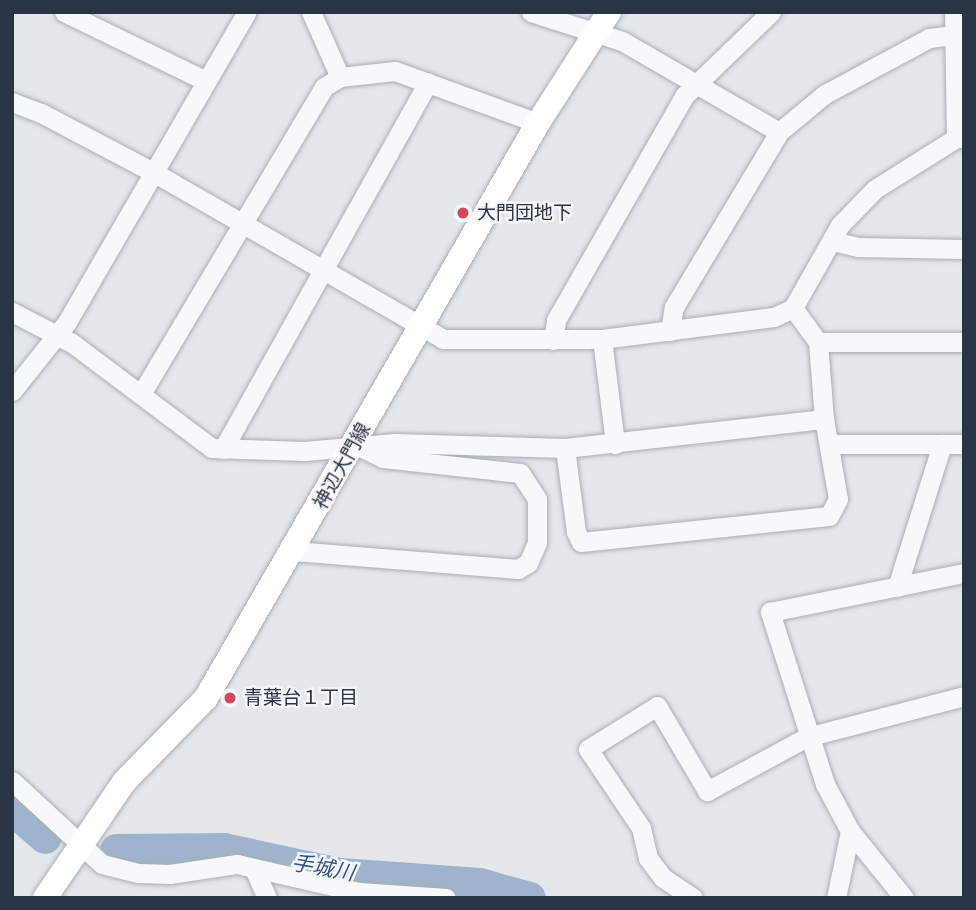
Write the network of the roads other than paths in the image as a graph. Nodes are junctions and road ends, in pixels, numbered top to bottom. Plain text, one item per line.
1 (64, 12) edge
2 (247, 12) edge
3 (312, 12) edge
4 (531, 12) edge
5 (609, 12) edge
6 (771, 12) edge
7 (954, 12) edge
8 (593, 34) junction
9 (959, 34) edge
10 (340, 77) junction
11 (204, 80) junction
12 (428, 82) junction
13 (695, 84) junction
14 (12, 102) edge
15 (538, 123) junction
16 (779, 132) junction
17 (960, 138) edge
18 (153, 172) junction
19 (240, 224) junction
20 (832, 240) junction
21 (964, 249) edge
22 (324, 272) junction
23 (793, 308) junction
24 (12, 312) edge
25 (419, 327) junction
26 (670, 331) junction
27 (57, 333) junction
28 (602, 339) junction
29 (553, 340) junction
30 (818, 342) junction
31 (964, 342) edge
32 (12, 391) edge
33 (141, 394) junction
34 (824, 419) junction
35 (354, 444) junction
36 (615, 444) junction
37 (829, 444) junction
38 (942, 444) junction
39 (964, 444) edge
40 (565, 448) junction
41 (223, 449) junction
42 (294, 551) junction
43 (964, 573) edge
44 (897, 587) junction
45 (964, 696) edge
46 (807, 737) junction
47 (12, 781) edge
48 (850, 831) junction
49 (80, 842) junction
50 (254, 869) junction
51 (45, 898) edge
52 (267, 898) edge
53 (446, 898) edge
54 (693, 898) edge
55 (836, 898) edge
56 (904, 898) edge

1 - 11 street
2 - 11 street
3 - 10 street
4 - 8 street
5 - 8 main road, 神辺大門線
6 - 13 street
7 - 9 street
8 - 13 street
8 - 15 main road, 神辺大門線
9 - 16 street
9 - 17 street
10 - 12 street
10 - 19 street
11 - 18 street
12 - 15 street
12 - 22 street
13 - 16 street
13 - 29 street
14 - 18 street
15 - 25 main road, 神辺大門線
16 - 26 street
17 - 20 street
18 - 19 street
18 - 27 street
19 - 22 street
19 - 33 street
20 - 21 street
20 - 23 street
22 - 25 street
22 - 41 street
23 - 26 street
23 - 30 street
24 - 27 street
25 - 29 street
25 - 35 main road, 神辺大門線
26 - 28 street
27 - 32 street
27 - 33 street
28 - 29 street
28 - 36 street
30 - 31 street
30 - 34 street
33 - 41 street
34 - 36 street
34 - 37 street
35 - 40 street
35 - 41 street
35 - 42 main road, 神辺大門線
35 - 42 street
36 - 40 street
37 - 38 street
37 - 40 street
38 - 39 street
38 - 44 street
42 - 49 main road, 神辺大門線
43 - 44 street
44 - 46 street
45 - 46 street
46 - 48 street
46 - 54 street
47 - 49 street
48 - 55 street
48 - 56 street
49 - 50 street
49 - 51 main road, 神辺大門線
50 - 52 street
50 - 53 street

